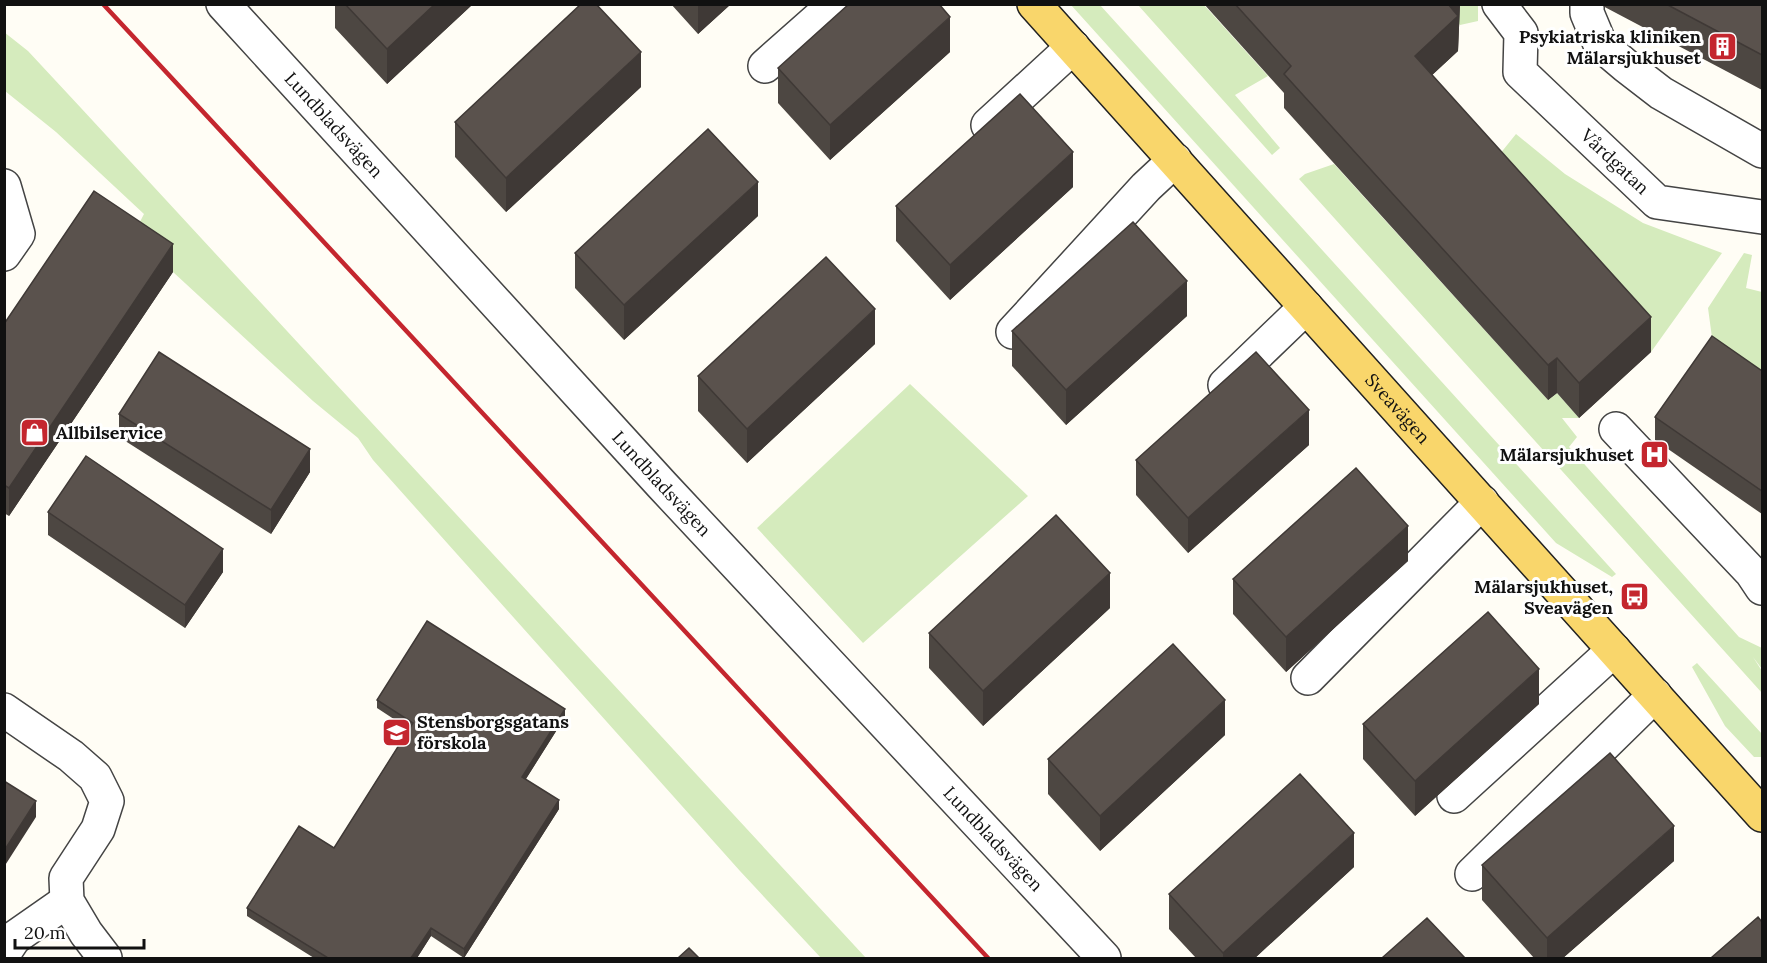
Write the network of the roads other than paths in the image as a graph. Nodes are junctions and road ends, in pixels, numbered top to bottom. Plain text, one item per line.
1 (223, 4) edge
2 (836, 4) edge
3 (1034, 4) edge
4 (1499, 4) edge
5 (1587, 4) edge
6 (1073, 48) junction
7 (765, 66) dead end
8 (969, 142) edge
9 (1762, 151) edge
10 (1174, 160) junction
11 (4, 186) edge
12 (1762, 217) edge
13 (4, 254) edge
14 (1306, 307) junction
15 (1013, 332) edge
16 (1202, 407) edge
17 (1616, 429) dead end
18 (1482, 502) junction
19 (1762, 588) edge
20 (1614, 650) junction
21 (1308, 678) dead end
22 (1655, 695) junction
23 (4, 710) edge
24 (1454, 796) dead end
25 (1762, 814) edge
26 (1472, 874) dead end
27 (67, 901) junction
28 (4, 953) edge
29 (105, 958) edge
30 (1104, 958) edge

1 - 30 street, Lundbladsvägen
2 - 7 street
3 - 6 main road, Sveavägen
4 - 12 street, Vårdgatan
5 - 9 street
6 - 8 street
6 - 10 main road, Sveavägen
10 - 14 main road, Sveavägen
10 - 15 street
11 - 13 street
14 - 16 street
14 - 18 main road, Sveavägen
17 - 19 street
18 - 20 main road, Sveavägen
18 - 21 street
20 - 22 main road, Sveavägen
20 - 24 street
22 - 25 main road, Sveavägen
22 - 26 street
23 - 27 street
27 - 28 street
27 - 29 street

